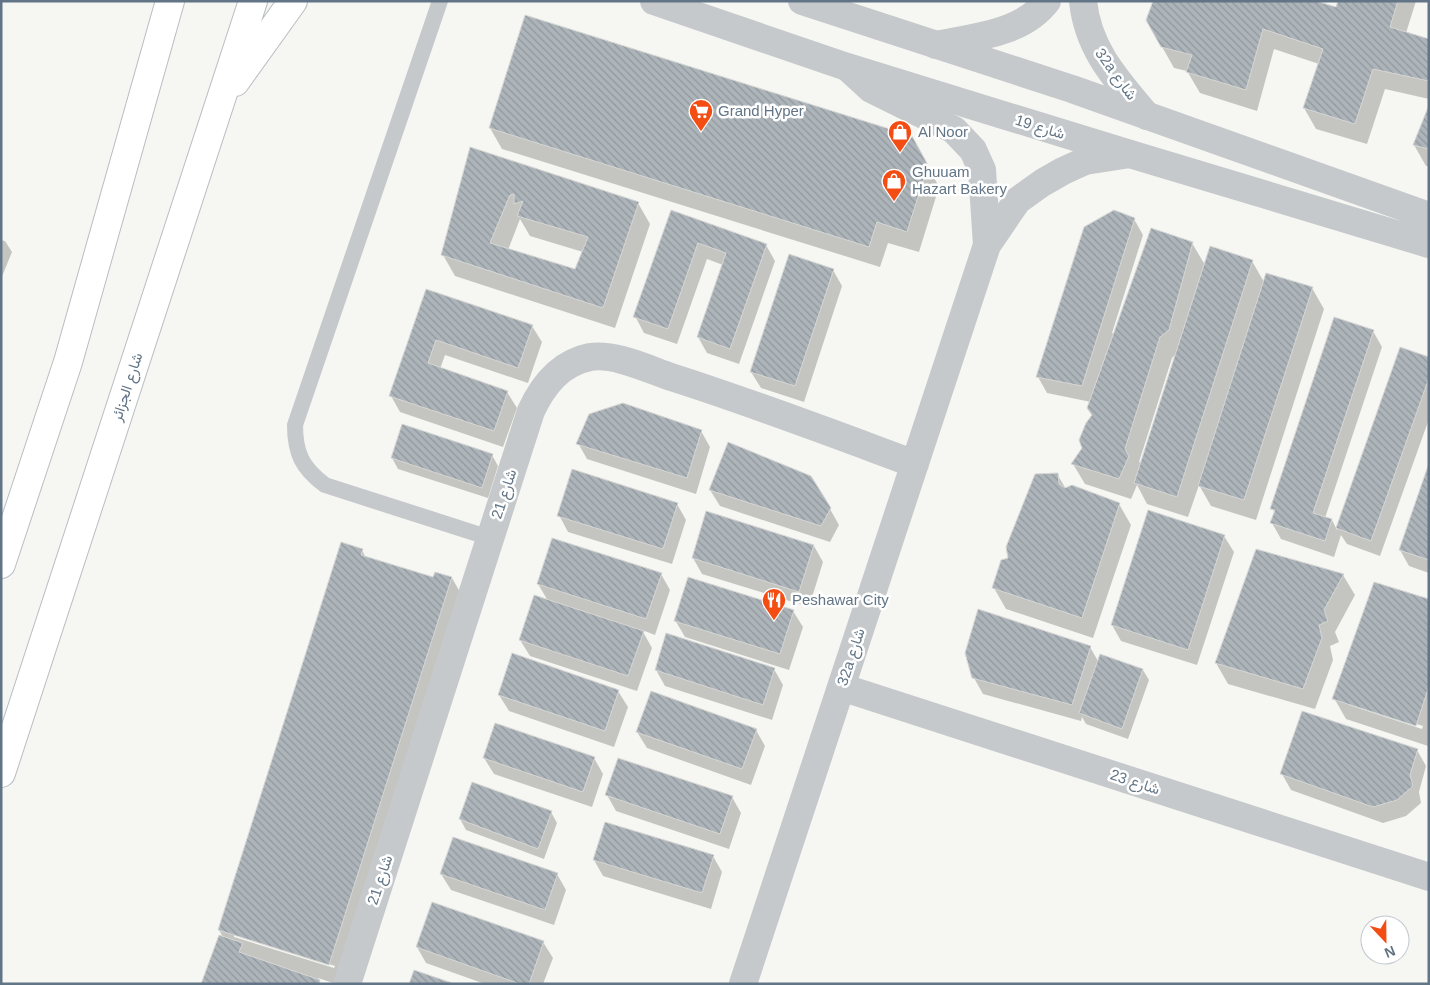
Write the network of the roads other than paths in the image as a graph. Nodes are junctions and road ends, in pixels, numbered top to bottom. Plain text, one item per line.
1 (170, 1) edge
2 (253, 1) edge
3 (292, 1) edge
4 (440, 1) edge
5 (654, 1) edge
6 (802, 1) edge
7 (1047, 1) edge
8 (1083, 1) edge
9 (936, 45) junction
10 (847, 66) junction
11 (222, 100) junction
12 (1147, 116) junction
13 (1130, 154) junction
14 (1429, 216) edge
15 (1429, 244) edge
16 (987, 245) junction
17 (915, 464) junction
18 (490, 538) junction
19 (1, 564) edge
20 (841, 687) junction
21 (1, 773) edge
22 (1429, 877) edge
23 (347, 984) edge
24 (743, 984) edge

1 - 19 main road
2 - 11 main road, شارع الجزائر
3 - 11 main road
4 - 18 lane
5 - 10 street, شارع 19
6 - 9 street
7 - 9 street
8 - 12 street, 32a شارع
9 - 12 street
10 - 13 street, شارع 19
10 - 16 street, 32a شارع
11 - 21 main road, شارع الجزائر
12 - 14 street
13 - 15 street, شارع 19
13 - 16 street, 32a شارع
16 - 17 street, 32a شارع
17 - 18 street, شارع 21
17 - 20 street, 32a شارع
18 - 23 street, شارع 21
20 - 22 street, شارع 23
20 - 24 street, 32a شارع

